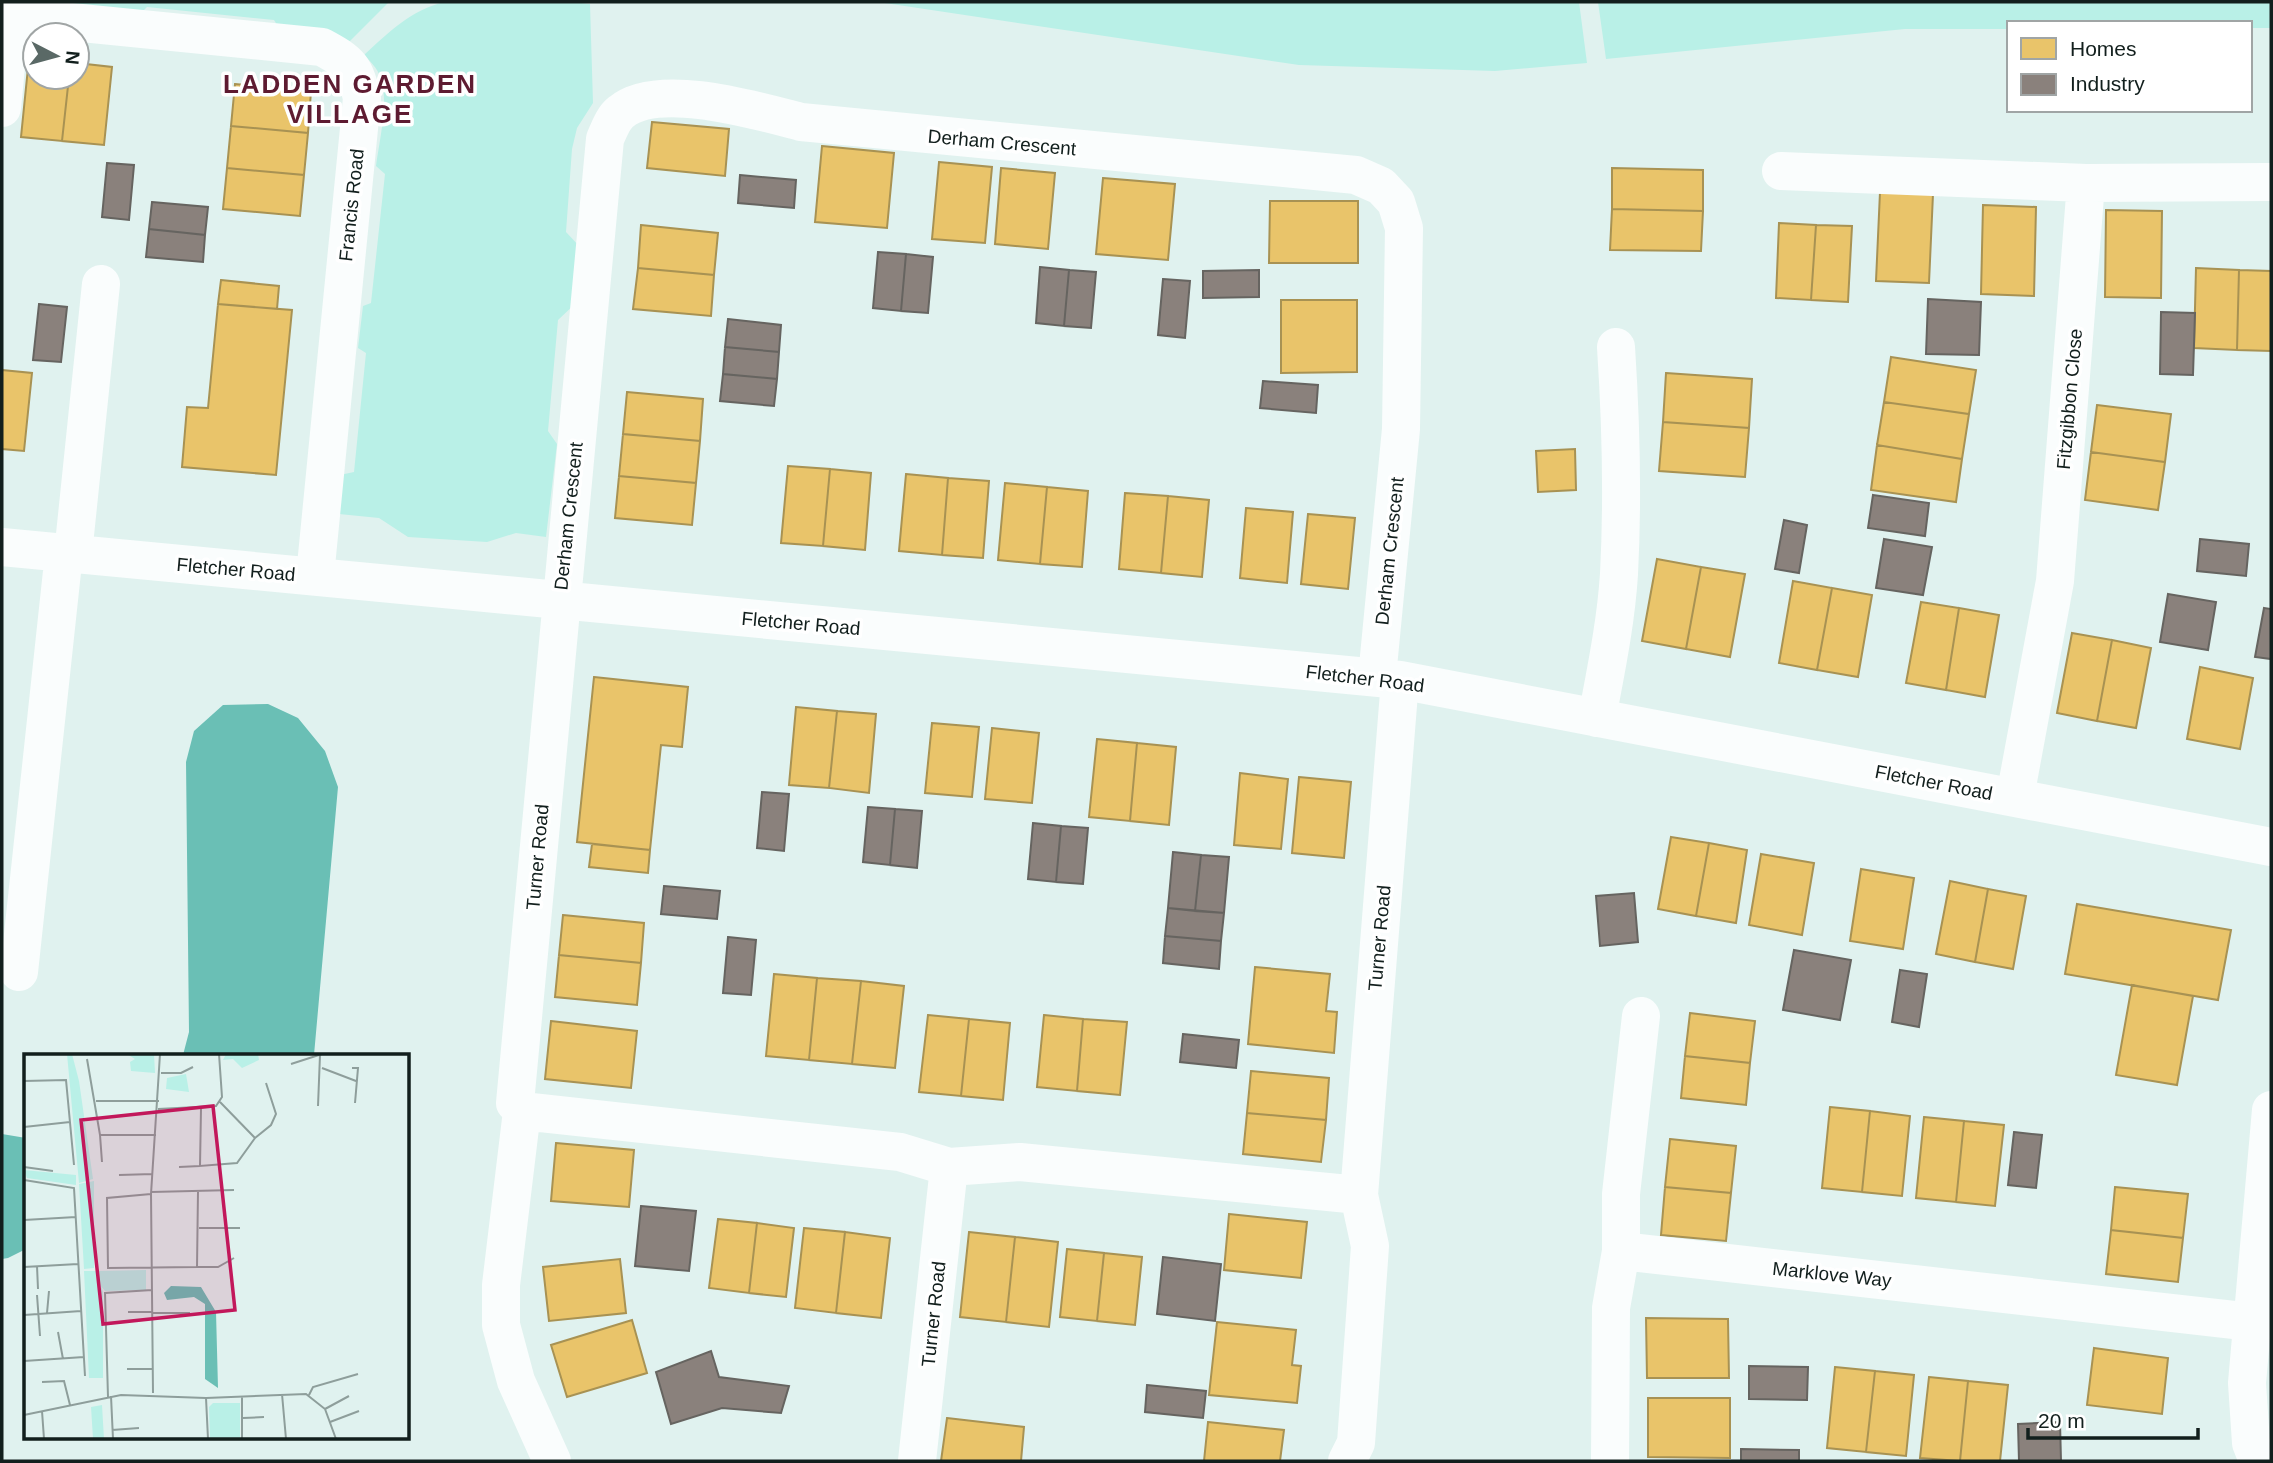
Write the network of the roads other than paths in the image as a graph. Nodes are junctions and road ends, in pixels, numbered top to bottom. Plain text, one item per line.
1 (6, 15) edge
2 (2, 108) edge
3 (1781, 172) dead end
4 (2271, 182) edge
5 (2087, 183) junction
6 (102, 284) dead end
7 (1616, 347) dead end
8 (2, 547) edge
9 (68, 554) junction
10 (315, 576) junction
11 (560, 601) junction
12 (1388, 678) junction
13 (1597, 718) junction
14 (2015, 797) junction
15 (2271, 847) edge
16 (19, 972) dead end
17 (1641, 1016) dead end
18 (522, 1111) junction
19 (2271, 1111) edge
20 (949, 1167) junction
21 (1359, 1195) junction
22 (1621, 1251) junction
23 (2252, 1322) junction
24 (1352, 1452) edge
25 (552, 1461) edge
26 (917, 1461) edge
27 (1610, 1461) edge
28 (2258, 1461) edge

1 - 2 street
1 - 10 street, Francis Road
3 - 5 street
4 - 5 street
5 - 14 street, Fitzgibbon Close
6 - 9 street
7 - 13 street
8 - 9 street, Fletcher Road
9 - 10 street, Fletcher Road
9 - 16 street
10 - 11 street, Fletcher Road
11 - 12 street, Fletcher Road
11 - 12 street, Derham Crescent
11 - 18 street, Turner Road
12 - 13 street, Fletcher Road
12 - 21 street, Turner Road
13 - 14 street, Fletcher Road
14 - 15 street, Fletcher Road
17 - 22 street
18 - 20 street
18 - 25 street, Turner Road
19 - 23 street
20 - 21 street
20 - 26 street, Turner Road
21 - 24 street, Turner Road
22 - 23 street, Marklove Way
22 - 27 street
23 - 28 street

